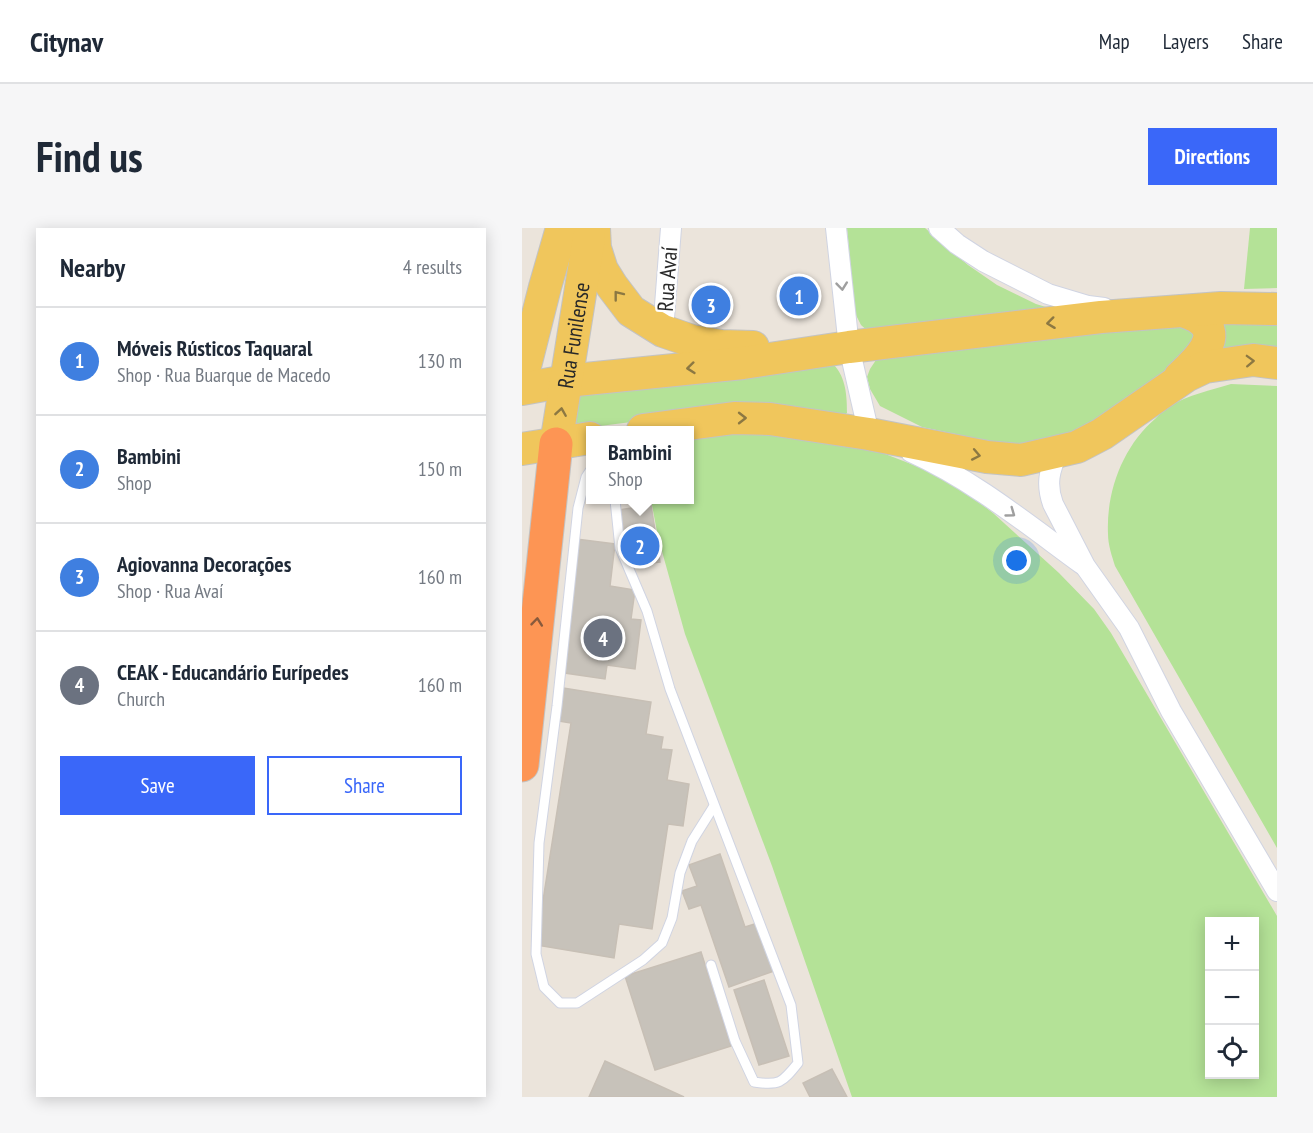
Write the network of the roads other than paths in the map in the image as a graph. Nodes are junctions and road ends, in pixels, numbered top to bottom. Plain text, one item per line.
1 (562, 228) edge
2 (592, 228) edge
3 (671, 228) edge
4 (836, 228) edge
5 (939, 228) edge
6 (952, 228) edge
7 (983, 261) junction
8 (545, 287) junction
9 (1277, 309) edge
10 (1183, 311) junction
11 (1149, 313) junction
12 (522, 327) edge
13 (663, 331) junction
14 (834, 349) junction
15 (1277, 363) edge
16 (522, 378) edge
17 (566, 381) junction
18 (522, 389) edge
19 (1166, 389) junction
20 (674, 426) edge
21 (869, 434) junction
22 (586, 439) edge
23 (556, 444) junction
24 (522, 449) edge
25 (1058, 452) junction
26 (586, 477) edge
27 (615, 504) edge
28 (1085, 566) junction
29 (522, 765) edge
30 (714, 806) junction
31 (1277, 891) edge
32 (711, 965) dead end

1 - 8 main road
13 -> 2 main road
2 - 17 main road, Rua Funilense
3 - 13 street, Rua Avaí
4 -> 14 street
5 - 7 street
6 - 7 street
7 - 11 street
8 - 12 main road
8 - 16 main road
9 - 10 main road
10 - 11 main road
10 - 19 main road
11 -> 14 main road
13 - 14 main road
14 -> 17 main road
14 - 21 street
19 -> 15 main road
17 - 18 main road
23 -> 17 main road, Rua Funilense
19 - 25 main road
20 -> 21 main road
21 -> 25 main road
21 -> 28 street
22 - 23 main road
23 - 24 main road
29 -> 23 highway
25 - 28 street
26 - 30 lane
27 - 30 lane
28 - 31 street
30 - 32 lane

